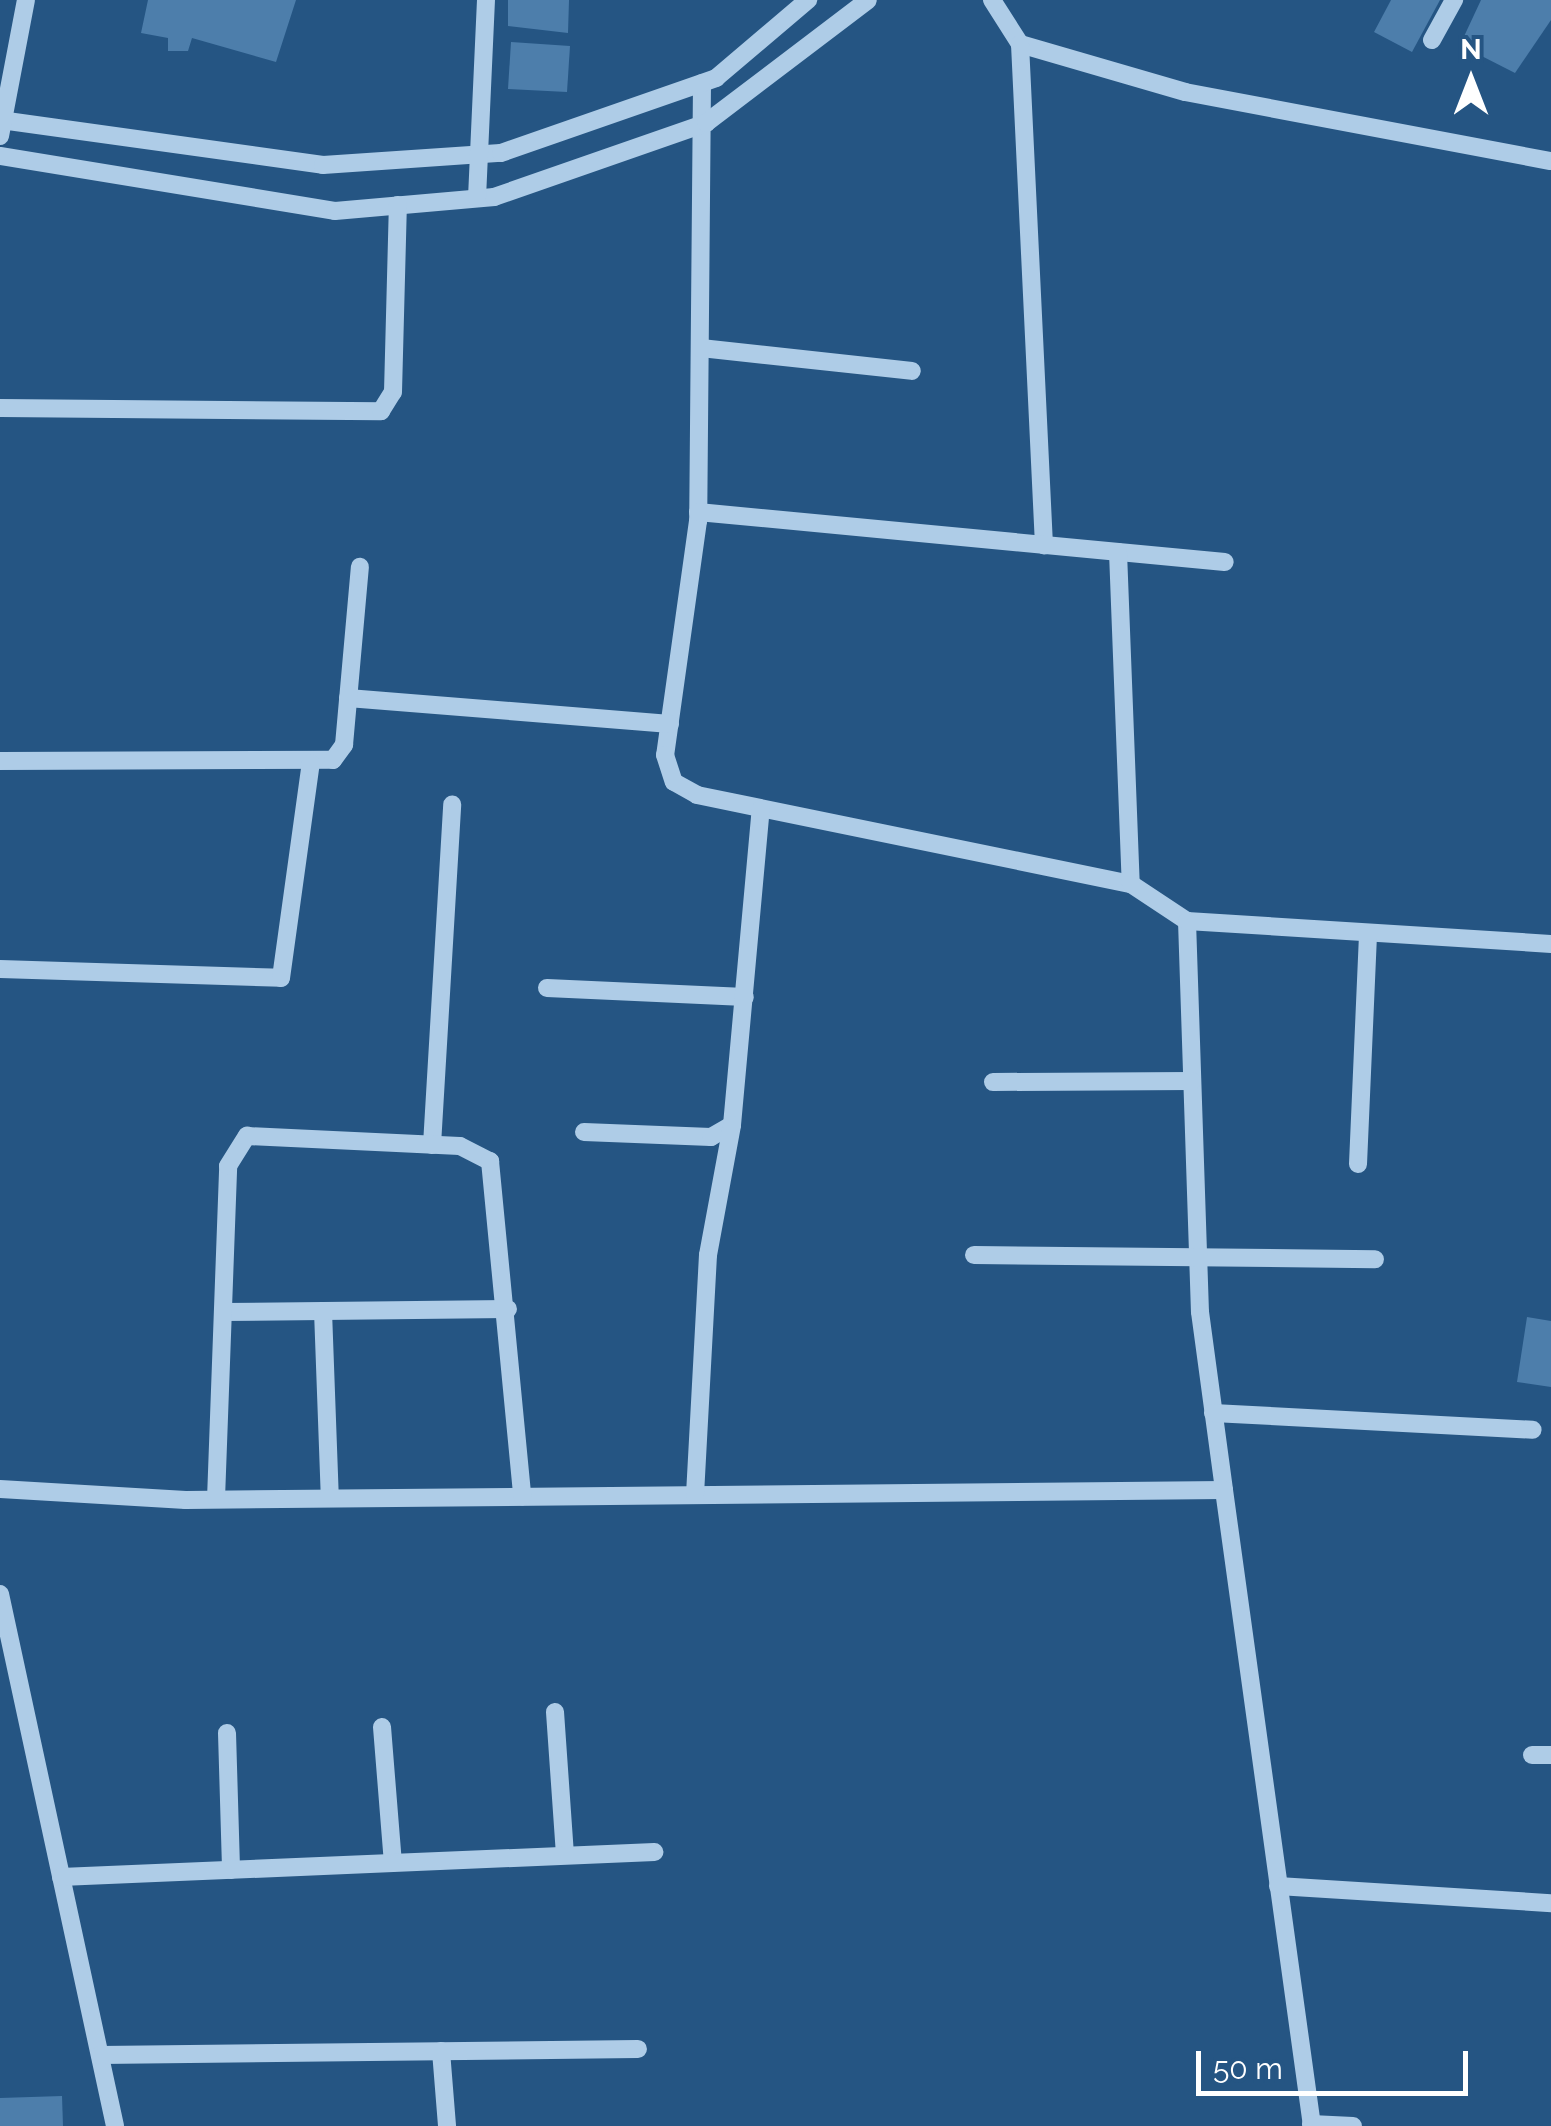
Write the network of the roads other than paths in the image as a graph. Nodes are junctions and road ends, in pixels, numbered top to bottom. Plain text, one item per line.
1 (26, 0) edge
2 (486, 0) edge
3 (808, 0) edge
4 (868, 0) edge
5 (992, 0) edge
6 (1454, 0) edge
7 (1432, 40) dead end
8 (1020, 44) junction
9 (702, 84) junction
10 (706, 123) junction
11 (1, 126) edge
12 (476, 155) junction
13 (0, 156) edge
14 (1551, 161) edge
15 (477, 198) junction
16 (398, 206) junction
17 (701, 348) junction
18 (912, 371) dead end
19 (0, 408) edge
20 (698, 512) junction
21 (1044, 545) junction
22 (1118, 552) junction
23 (1226, 562) dead end
24 (360, 567) dead end
25 (348, 698) junction
26 (670, 724) junction
27 (0, 760) edge
28 (311, 763) junction
29 (452, 805) dead end
30 (761, 809) junction
31 (1131, 884) junction
32 (1186, 921) junction
33 (1368, 934) junction
34 (1551, 944) edge
35 (0, 969) edge
36 (547, 988) dead end
37 (746, 997) junction
38 (1192, 1081) junction
39 (993, 1082) dead end
40 (732, 1124) junction
41 (584, 1132) dead end
42 (432, 1145) junction
43 (1358, 1164) dead end
44 (974, 1255) dead end
45 (1198, 1259) junction
46 (1376, 1259) dead end
47 (508, 1310) junction
48 (323, 1311) junction
49 (223, 1312) junction
50 (1213, 1413) junction
51 (1533, 1430) dead end
52 (0, 1490) edge
53 (1224, 1490) junction
54 (695, 1495) junction
55 (522, 1496) junction
56 (330, 1498) junction
57 (216, 1499) junction
58 (0, 1594) edge
59 (555, 1712) dead end
60 (382, 1727) dead end
61 (227, 1734) dead end
62 (654, 1852) dead end
63 (565, 1856) junction
64 (393, 1863) junction
65 (230, 1870) junction
66 (61, 1877) junction
67 (1278, 1886) junction
68 (1551, 1904) edge
69 (638, 2049) dead end
70 (442, 2051) junction
71 (100, 2055) junction
72 (1312, 2125) edge
73 (115, 2126) edge
74 (447, 2126) edge
75 (1353, 2126) edge

1 - 11 street
2 - 12 street
3 - 9 street
4 - 10 street
5 - 8 street
6 - 7 street
8 - 14 street
8 - 21 street
9 - 10 street
9 - 12 street
10 - 15 street
10 - 17 street
11 - 12 street
12 - 15 street
13 - 16 street
15 - 16 street
16 - 19 street
17 - 18 street
17 - 20 street
20 - 21 street
20 - 26 street
21 - 22 street
22 - 23 street
22 - 31 street
24 - 25 street
25 - 26 street
25 - 28 street
26 - 30 street
27 - 28 street
28 - 35 street
29 - 42 street
30 - 31 street
30 - 37 street
31 - 32 street
32 - 33 street
32 - 38 street
33 - 34 street
33 - 43 street
36 - 37 street
37 - 40 street
38 - 39 street
38 - 45 street
40 - 41 street
40 - 54 street
42 - 47 street
42 - 49 street
44 - 45 street
45 - 46 street
45 - 50 street
47 - 48 street
47 - 55 street
48 - 49 street
48 - 56 street
49 - 57 street
50 - 51 street
50 - 53 street
52 - 57 street
53 - 54 street
53 - 67 street
54 - 55 street
55 - 56 street
56 - 57 street
58 - 66 street
59 - 63 street
60 - 64 street
61 - 65 street
62 - 63 street
63 - 64 street
64 - 65 street
65 - 66 street
66 - 71 street
67 - 68 street
67 - 72 street
69 - 70 street
70 - 71 street
70 - 74 street
71 - 73 street
72 - 75 street

